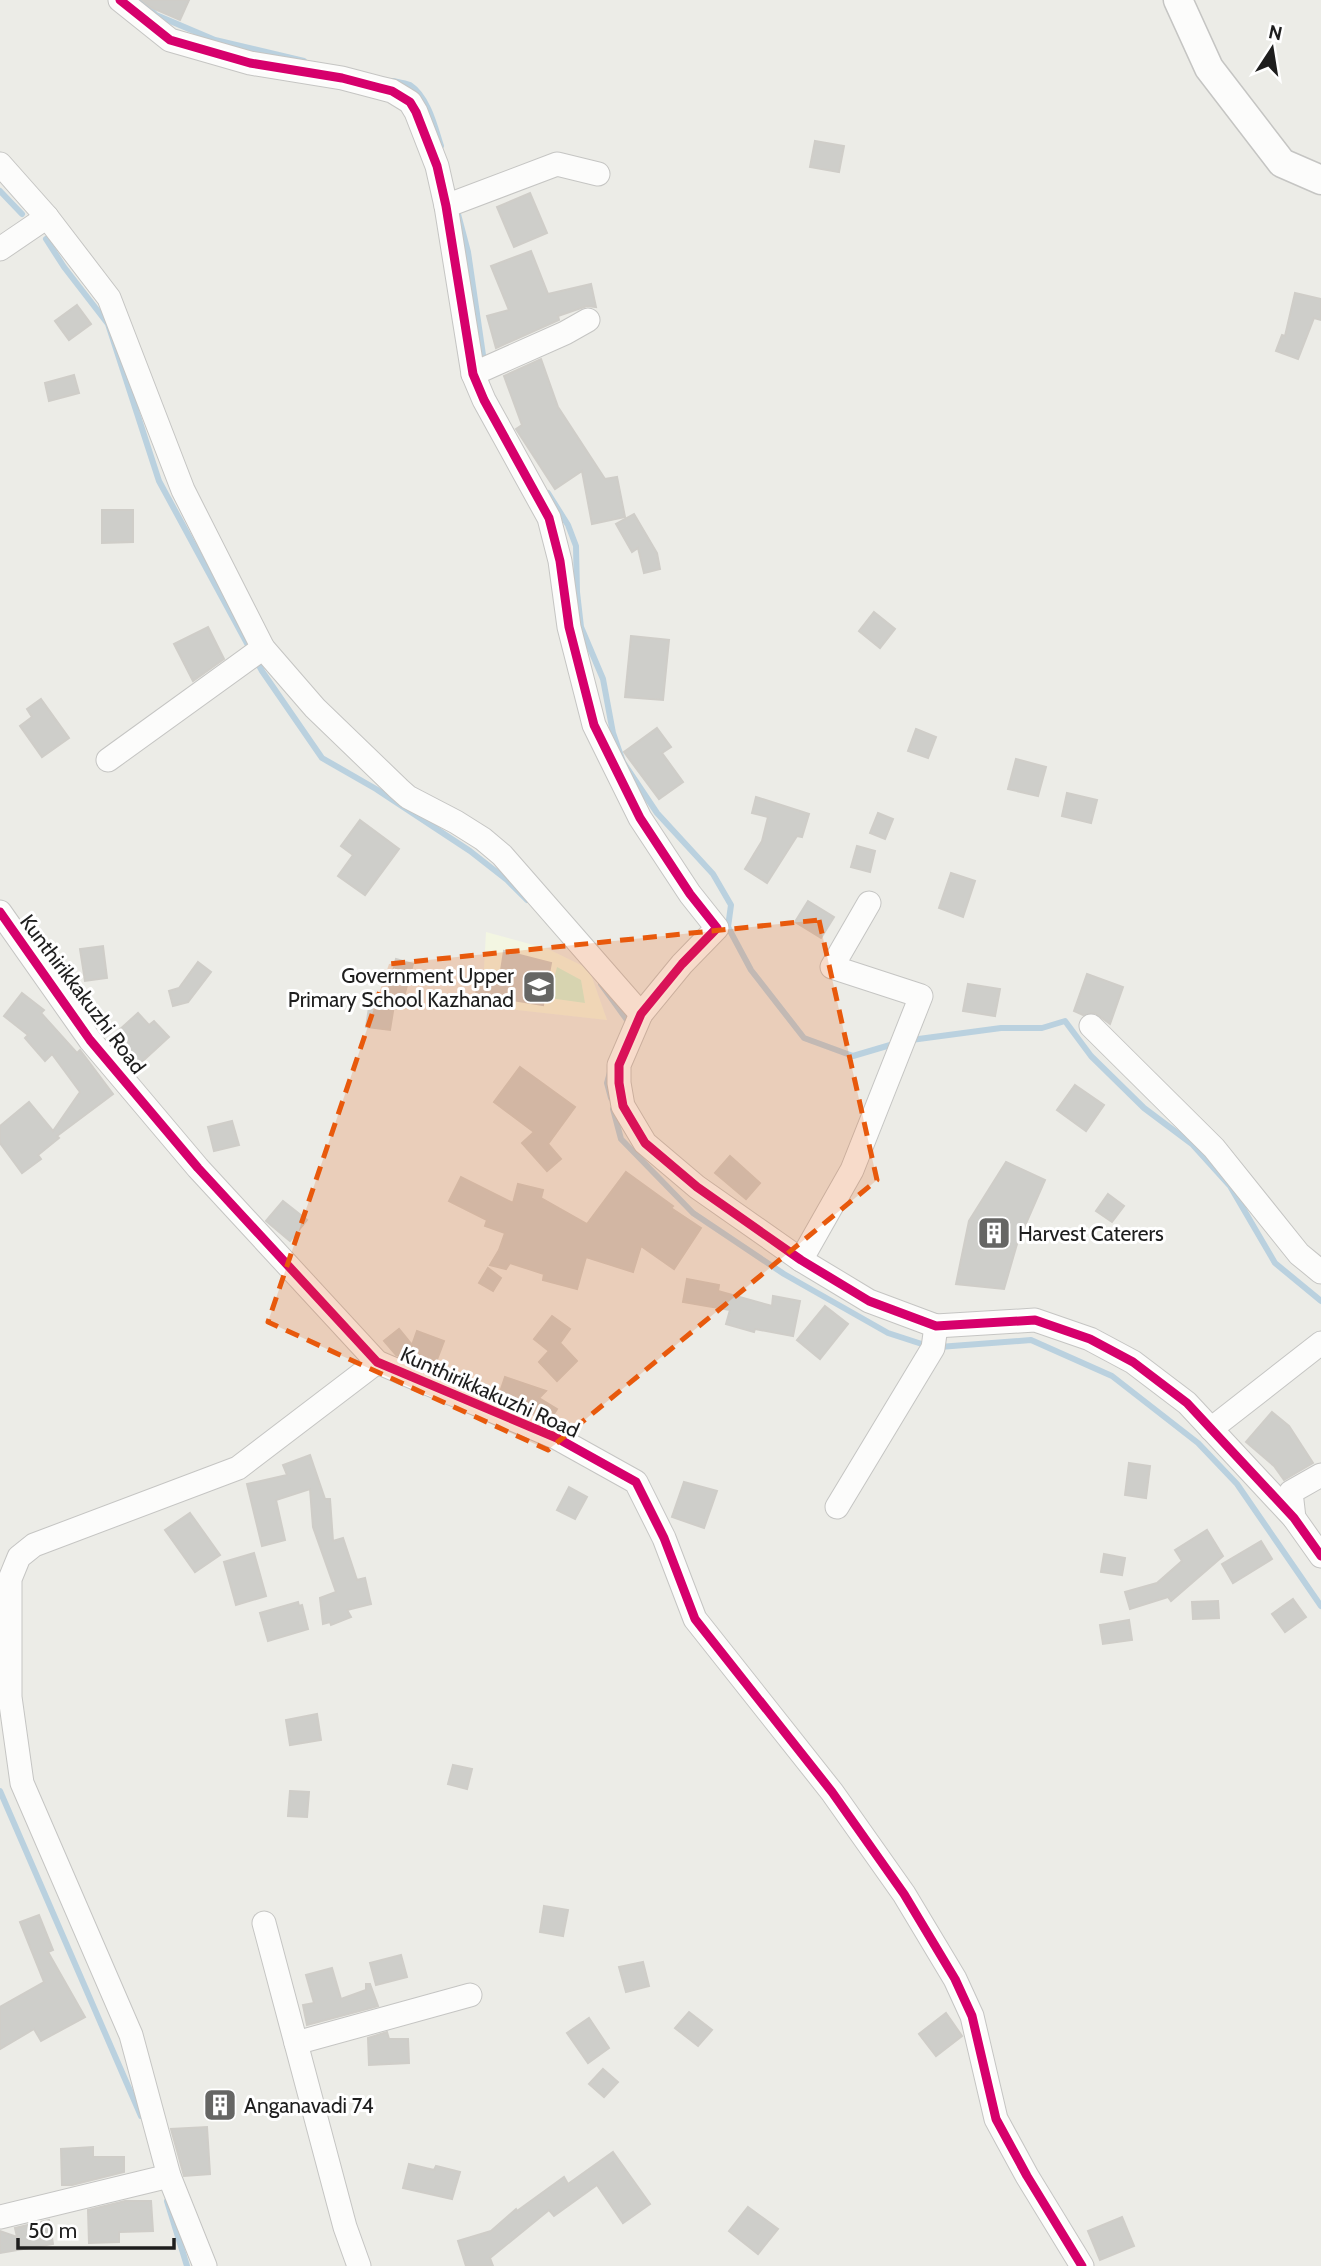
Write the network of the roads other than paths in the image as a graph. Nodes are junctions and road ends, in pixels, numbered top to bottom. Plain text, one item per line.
1 (120, 0) edge
2 (1178, 0) edge
3 (0, 164) edge
4 (598, 174) dead end
5 (1321, 180) edge
6 (446, 206) junction
7 (47, 217) junction
8 (0, 249) edge
9 (588, 320) dead end
10 (473, 374) junction
11 (263, 648) junction
12 (108, 760) dead end
13 (869, 903) dead end
14 (0, 912) edge
15 (638, 1020) junction
16 (1091, 1026) dead end
17 (801, 1260) junction
18 (1321, 1272) edge
19 (936, 1326) junction
20 (1321, 1343) edge
21 (377, 1362) junction
22 (1211, 1429) junction
23 (1321, 1475) edge
24 (837, 1507) dead end
25 (1294, 1518) junction
26 (1321, 1556) edge
27 (264, 1923) dead end
28 (470, 1995) dead end
29 (296, 2043) junction
30 (169, 2176) junction
31 (0, 2217) edge
32 (205, 2266) edge
33 (359, 2266) edge
34 (1082, 2266) edge

1 - 6 street
2 - 5 street
3 - 7 street
4 - 6 street
6 - 10 street
7 - 8 street
7 - 11 street
9 - 10 street
10 - 15 street
11 - 12 street
11 - 15 street
13 - 17 street
14 - 21 street, Kunthirikkakuzhi Road
15 - 17 street
16 - 18 street
17 - 19 street
19 - 22 street
19 - 24 street
20 - 22 street
21 - 30 street
21 - 34 street, Kunthirikkakuzhi Road
22 - 25 street
23 - 25 street
25 - 26 street
27 - 29 street
28 - 29 street
29 - 33 street
30 - 31 street
30 - 32 street

